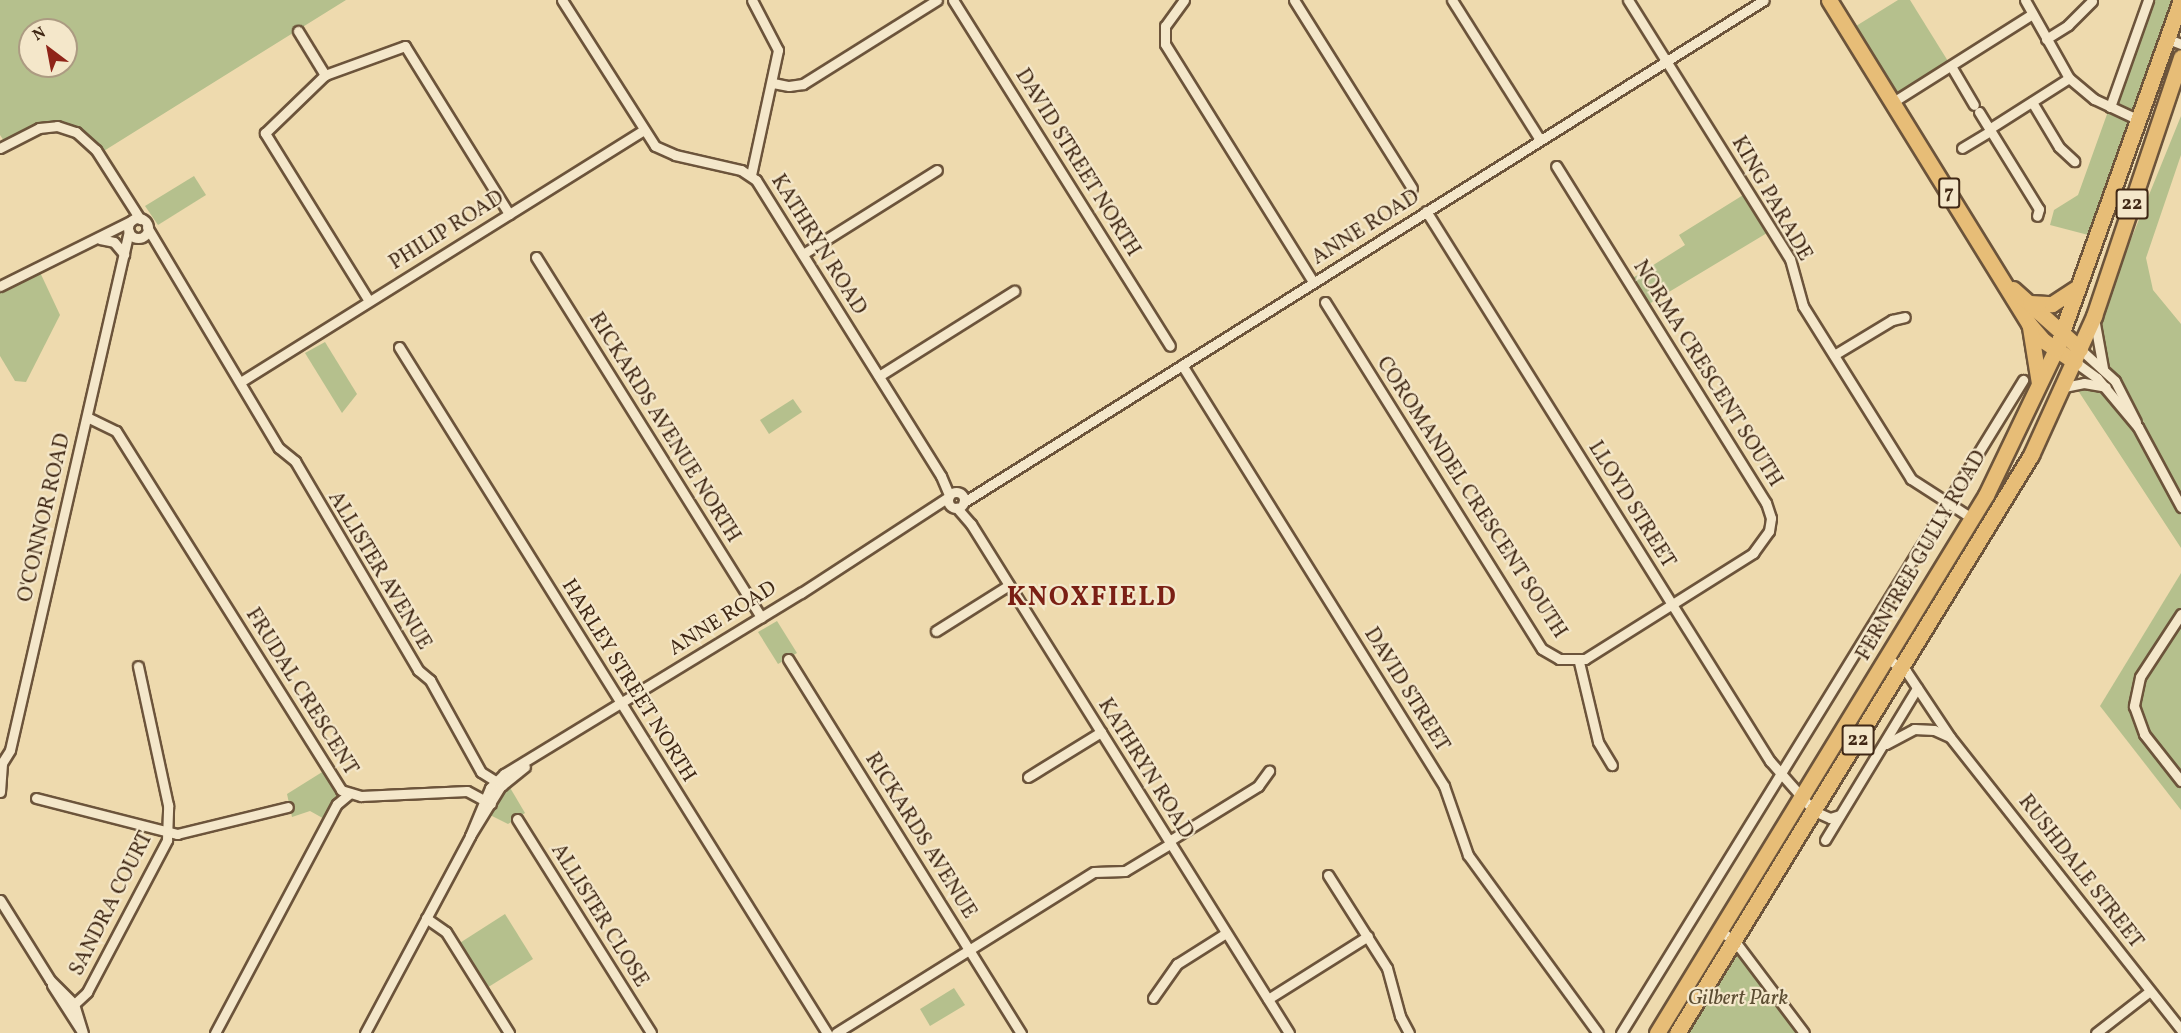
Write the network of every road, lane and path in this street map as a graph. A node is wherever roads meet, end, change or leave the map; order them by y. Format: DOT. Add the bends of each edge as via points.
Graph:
graph roads {
  1 [pos="562,0"];
  2 [pos="752,0"];
  3 [pos="937,0"];
  4 [pos="953,0"];
  5 [pos="1184,0"];
  6 [pos="1294,0"];
  7 [pos="1452,0"];
  8 [pos="1628,0"];
  9 [pos="1764,0"];
  10 [pos="1829,0"];
  11 [pos="2025,0"];
  12 [pos="2148,0"];
  13 [pos="2181,0"];
  14 [pos="2092,1"];
  15 [pos="2032,14"];
  16 [pos="298,31"];
  17 [pos="2046,39"];
  18 [pos="2175,41"];
  19 [pos="2181,57"];
  20 [pos="1666,61"];
  21 [pos="1950,66"];
  22 [pos="325,75"];
  23 [pos="2069,78"];
  24 [pos="773,83"];
  25 [pos="1893,102"];
  26 [pos="2032,102"];
  27 [pos="2110,108"];
  28 [pos="2139,120"];
  29 [pos="643,130"];
  30 [pos="1990,130"];
  31 [pos="1540,140"];
  32 [pos="0,148"];
  33 [pos="1962,148"];
  34 [pos="2073,161"];
  35 [pos="1556,166"];
  36 [pos="937,170"];
  37 [pos="751,175"];
  38 [pos="1412,189"];
  39 [pos="1426,211"];
  40 [pos="509,214"];
  41 [pos="2037,216"];
  42 [pos="147,227"];
  43 [pos="135,228"];
  44 [pos="97,239"];
  45 [pos="124,252"];
  46 [pos="161,253"];
  47 [pos="803,255"];
  48 [pos="536,257"];
  49 [pos="1313,282"];
  50 [pos="2006,283"];
  51 [pos="0,286"];
  52 [pos="2077,288"];
  53 [pos="1014,291"];
  54 [pos="369,301"];
  55 [pos="1325,302"];
  56 [pos="2030,303"];
  57 [pos="2094,316"];
  58 [pos="1905,317"];
  59 [pos="2029,324"];
  60 [pos="2061,334"];
  61 [pos="1170,346"];
  62 [pos="399,347"];
  63 [pos="2056,349"];
  64 [pos="1834,355"];
  65 [pos="2078,355"];
  66 [pos="1182,364"];
  67 [pos="2103,368"];
  68 [pos="879,376"];
  69 [pos="245,379"];
  70 [pos="2023,380"];
  71 [pos="2040,383"];
  72 [pos="2064,387"];
  73 [pos="2106,387"];
  74 [pos="87,417"];
  75 [pos="2138,427"];
  76 [pos="957,500"];
  77 [pos="1947,504"];
  78 [pos="2181,507"];
  79 [pos="1973,519"];
  80 [pos="1009,585"];
  81 [pos="1672,604"];
  82 [pos="2181,614"];
  83 [pos="761,617"];
  84 [pos="936,631"];
  85 [pos="788,659"];
  86 [pos="1888,659"];
  87 [pos="1579,662"];
  88 [pos="138,666"];
  89 [pos="1902,668"];
  90 [pos="1917,688"];
  91 [pos="621,704"];
  92 [pos="1101,732"];
  93 [pos="1950,737"];
  94 [pos="1883,746"];
  95 [pos="474,754"];
  96 [pos="1,763"];
  97 [pos="1612,765"];
  98 [pos="1269,771"];
  99 [pos="1781,775"];
  100 [pos="484,776"];
  101 [pos="1028,777"];
  102 [pos="2181,781"];
  103 [pos="498,782"];
  104 [pos="0,792"];
  105 [pos="456,792"];
  106 [pos="472,793"];
  107 [pos="350,794"];
  108 [pos="36,798"];
  109 [pos="1803,800"];
  110 [pos="486,802"];
  111 [pos="288,807"];
  112 [pos="1814,811"];
  113 [pos="1840,815"];
  114 [pos="517,819"];
  115 [pos="169,830"];
  116 [pos="1825,840"];
  117 [pos="1169,842"];
  118 [pos="1328,875"];
  119 [pos="0,900"];
  120 [pos="426,918"];
  121 [pos="1718,930"];
  122 [pos="1226,933"];
  123 [pos="1368,936"];
  124 [pos="1734,940"];
  125 [pos="969,950"];
  126 [pos="2150,991"];
  127 [pos="1154,998"];
  128 [pos="1268,999"];
  129 [pos="72,1007"];
  130 [pos="2181,1030"];
  131 [pos="83,1033"];
  132 [pos="215,1033"];
  133 [pos="365,1033"];
  134 [pos="509,1033"];
  135 [pos="651,1033"];
  136 [pos="827,1033"];
  137 [pos="836,1033"];
  138 [pos="1021,1033"];
  139 [pos="1289,1033"];
  140 [pos="1409,1033"];
  141 [pos="1598,1033"];
  142 [pos="1621,1033"];
  143 [pos="1657,1033"];
  144 [pos="1677,1033"];
  145 [pos="1804,1033"];
  146 [pos="2096,1033"];
  1 -- 29 [label="street, KATHRYN ROAD"];
  2 -- 24 [label="street" via="778,46"];
  3 -- 24 [label="street" via="803,84"];
  4 -- 61 [label="street, DAVID STREET NORTH"];
  5 -- 49 [label="street" via="1165,26 1165,45"];
  6 -- 38 [label="street"];
  7 -- 31 [label="street"];
  8 -- 20 [label="street, KING PARADE"];
  9 -- 20 [label="street, ANNE ROAD"];
  10 -- 25 [label="main road, 7"];
  11 -- 15 [label="street"];
  12 -- 27 [label="street"];
  13 -- 18 [label="main road, FERNTREE GULLY ROAD / 22"];
  14 -- 17 [label="street" via="2068,25"];
  15 -- 17 [label="street"];
  15 -- 21 [label="street"];
  16 -- 22 [label="street"];
  17 -- 23 [label="street"];
  18 -- 28 [label="main road, FERNTREE GULLY ROAD / 22"];
  19 -- 57 [label="main road, FERNTREE GULLY ROAD / 22"];
  20 -- 31 [label="street, ANNE ROAD"];
  20 -- 64 [label="street, KING PARADE" via="1790,259 1800,300"];
  21 -- 25 [label="street"];
  21 -- 30 [label="street"];
  22 -- 40 [label="street" via="405,46"];
  22 -- 54 [label="street" via="265,133"];
  23 -- 26 [label="street"];
  23 -- 27 [label="street"];
  24 -- 37 [label="street"];
  25 -- 50 [label="main road, 7"];
  26 -- 30 [label="street"];
  26 -- 34 [label="street" via="2062,151"];
  27 -- 28 [label="street"];
  28 -- 52 [label="main road, FERNTREE GULLY ROAD / 22"];
  29 -- 37 [label="street, KATHRYN ROAD" via="664,152"];
  29 -- 40 [label="street, PHILIP ROAD"];
  30 -- 33 [label="street"];
  30 -- 41 [label="street" via="2039,209"];
  31 -- 39 [label="street, ANNE ROAD"];
  32 -- 43 [label="street" via="39,128 70,130 96,150 121,188"];
  35 -- 81 [label="street, NORMA CRESCENT SOUTH" via="1770,512 1768,531 1753,553"];
  36 -- 47 [label="street"];
  37 -- 47 [label="street, KATHRYN ROAD"];
  39 -- 49 [label="street, ANNE ROAD"];
  39 -- 81 [label="street, LLOYD STREET"];
  40 -- 54 [label="street, PHILIP ROAD"];
  42 -- 43 [label="street, O'CONNOR ROAD"];
  42 -- 46 [label="street, ALLISTER AVENUE"];
  43 -- 44 [label="street"];
  43 -- 45 [label="street, O'CONNOR ROAD"];
  43 -- 46 [label="street, ALLISTER AVENUE"];
  44 -- 45 [label="street" via="114,242"];
  44 -- 51 [label="street"];
  45 -- 74 [label="street, O'CONNOR ROAD"];
  46 -- 69 [label="street, ALLISTER AVENUE" via="233,373"];
  47 -- 68 [label="street, KATHRYN ROAD"];
  48 -- 83 [label="street, RICKARDS AVENUE NORTH"];
  49 -- 66 [label="street, ANNE ROAD"];
  50 -- 56 [label="main road, 7"];
  50 -- 59 [label="main road, 7"];
  52 -- 56 [label="main road" via="2052,304"];
  52 -- 60 [label="main road, FERNTREE GULLY ROAD / 22"];
  53 -- 68 [label="street"];
  54 -- 69 [label="street, PHILIP ROAD"];
  55 -- 87 [label="street, COROMANDEL CRESCENT SOUTH" via="1542,649 1559,659"];
  56 -- 60 [label="main road, 7"];
  57 -- 65 [label="main road, FERNTREE GULLY ROAD / 22"];
  57 -- 67 [label="street"];
  58 -- 64 [label="street" via="1892,320"];
  59 -- 63 [label="main road, 7"];
  59 -- 71 [label="main road"];
  60 -- 63 [label="main road, FERNTREE GULLY ROAD / 22"];
  60 -- 65 [label="main road, 7"];
  62 -- 91 [label="street, HARLEY STREET NORTH"];
  63 -- 65 [label="main road, 7"];
  63 -- 71 [label="main road, FERNTREE GULLY ROAD / 22"];
  64 -- 77 [label="street, KING PARADE" via="1911,479"];
  65 -- 67 [label="street"];
  65 -- 72 [label="main road, FERNTREE GULLY ROAD / 22"];
  65 -- 73 [label="street"];
  66 -- 76 [label="street, ANNE ROAD" via="987,486"];
  66 -- 141 [label="street, DAVID STREET" via="1447,791 1468,855"];
  67 -- 75 [label="street" via="2126,398"];
  68 -- 76 [label="street, KATHRYN ROAD"];
  69 -- 95 [label="street, ALLISTER AVENUE" via="279,448 295,461 418,670 430,680"];
  70 -- 77 [label="street, FERNTREE GULLY ROAD"];
  71 -- 79 [label="main road, FERNTREE GULLY ROAD / 22"];
  72 -- 73 [label="street" via="2084,383"];
  72 -- 89 [label="main road, FERNTREE GULLY ROAD / 22" via="2003,504"];
  73 -- 75 [label="street"];
  74 -- 96 [label="street, O'CONNOR ROAD" via="10,750"];
  74 -- 107 [label="street, FRUDAL CRESCENT" via="116,431 337,785"];
  75 -- 78 [label="street"];
  76 -- 80 [label="street, KATHRYN ROAD"];
  76 -- 83 [label="street, ANNE ROAD" via="927,513"];
  77 -- 79 [label="street, KING PARADE"];
  77 -- 99 [label="street, FERNTREE GULLY ROAD"];
  79 -- 86 [label="main road, FERNTREE GULLY ROAD / 22"];
  80 -- 84 [label="street"];
  80 -- 92 [label="street, KATHRYN ROAD"];
  81 -- 87 [label="street, COROMANDEL CRESCENT SOUTH"];
  81 -- 99 [label="street, LLOYD STREET"];
  82 -- 102 [label="street" via="2140,677 2134,705 2144,734"];
  83 -- 91 [label="street, ANNE ROAD"];
  85 -- 125 [label="street, RICKARDS AVENUE"];
  86 -- 89 [label="street, RUSHDALE STREET"];
  86 -- 109 [label="main road, FERNTREE GULLY ROAD / 22"];
  87 -- 97 [label="street" via="1598,742"];
  88 -- 115 [label="street, SANDRA COURT" via="168,805"];
  89 -- 90 [label="street, RUSHDALE STREET"];
  89 -- 112 [label="main road, FERNTREE GULLY ROAD / 22"];
  90 -- 93 [label="street, RUSHDALE STREET"];
  90 -- 94 [label="street"];
  91 -- 103 [label="street, ANNE ROAD"];
  91 -- 136 [label="street, HARLEY STREET NORTH"];
  92 -- 101 [label="street"];
  92 -- 117 [label="street, KATHRYN ROAD"];
  93 -- 94 [label="street" via="1934,730 1914,729"];
  93 -- 126 [label="street, RUSHDALE STREET"];
  94 -- 113 [label="street"];
  95 -- 100 [label="street, ALLISTER AVENUE"];
  95 -- 103 [label="street, ALLISTER AVENUE"];
  96 -- 104 [label="street, O'CONNOR ROAD"];
  98 -- 117 [label="street" via="1258,786"];
  99 -- 109 [label="street, LLOYD STREET"];
  99 -- 142 [label="street, FERNTREE GULLY ROAD"];
  100 -- 103 [label="street"];
  100 -- 106 [label="street" via="482,787"];
  103 -- 110 [label="street, ANNE ROAD"];
  105 -- 106 [label="street"];
  105 -- 107 [label="street"];
  105 -- 110 [label="street"];
  106 -- 110 [label="street"];
  107 -- 132 [label="street, FRUDAL CRESCENT" via="337,804"];
  108 -- 115 [label="street"];
  109 -- 112 [label="street, LLOYD STREET"];
  109 -- 121 [label="main road, FERNTREE GULLY ROAD / 22"];
  110 -- 120 [label="street, ANNE ROAD"];
  111 -- 115 [label="street" via="185,833"];
  112 -- 113 [label="street" via="1830,818"];
  112 -- 124 [label="main road, FERNTREE GULLY ROAD / 22"];
  113 -- 116 [label="street"];
  114 -- 135 [label="street, ALLISTER CLOSE"];
  115 -- 129 [label="street, SANDRA COURT" via="165,846 87,992"];
  117 -- 122 [label="street, KATHRYN ROAD"];
  117 -- 125 [label="street" via="1125,871 1094,872"];
  118 -- 123 [label="street"];
  119 -- 129 [label="street" via="56,996"];
  120 -- 133 [label="street, ANNE ROAD"];
  120 -- 134 [label="street" via="446,932"];
  121 -- 124 [label="street"];
  121 -- 143 [label="main road, FERNTREE GULLY ROAD / 22"];
  122 -- 127 [label="street" via="1177,964"];
  122 -- 128 [label="street, KATHRYN ROAD"];
  123 -- 128 [label="street"];
  123 -- 140 [label="street" via="1387,969"];
  124 -- 144 [label="main road, FERNTREE GULLY ROAD / 22"];
  124 -- 145 [label="street"];
  125 -- 137 [label="street"];
  125 -- 138 [label="street, RICKARDS AVENUE"];
  126 -- 130 [label="street, RUSHDALE STREET"];
  126 -- 146 [label="street"];
  128 -- 139 [label="street, KATHRYN ROAD"];
  129 -- 131 [label="street" via="73,1023"];
}
